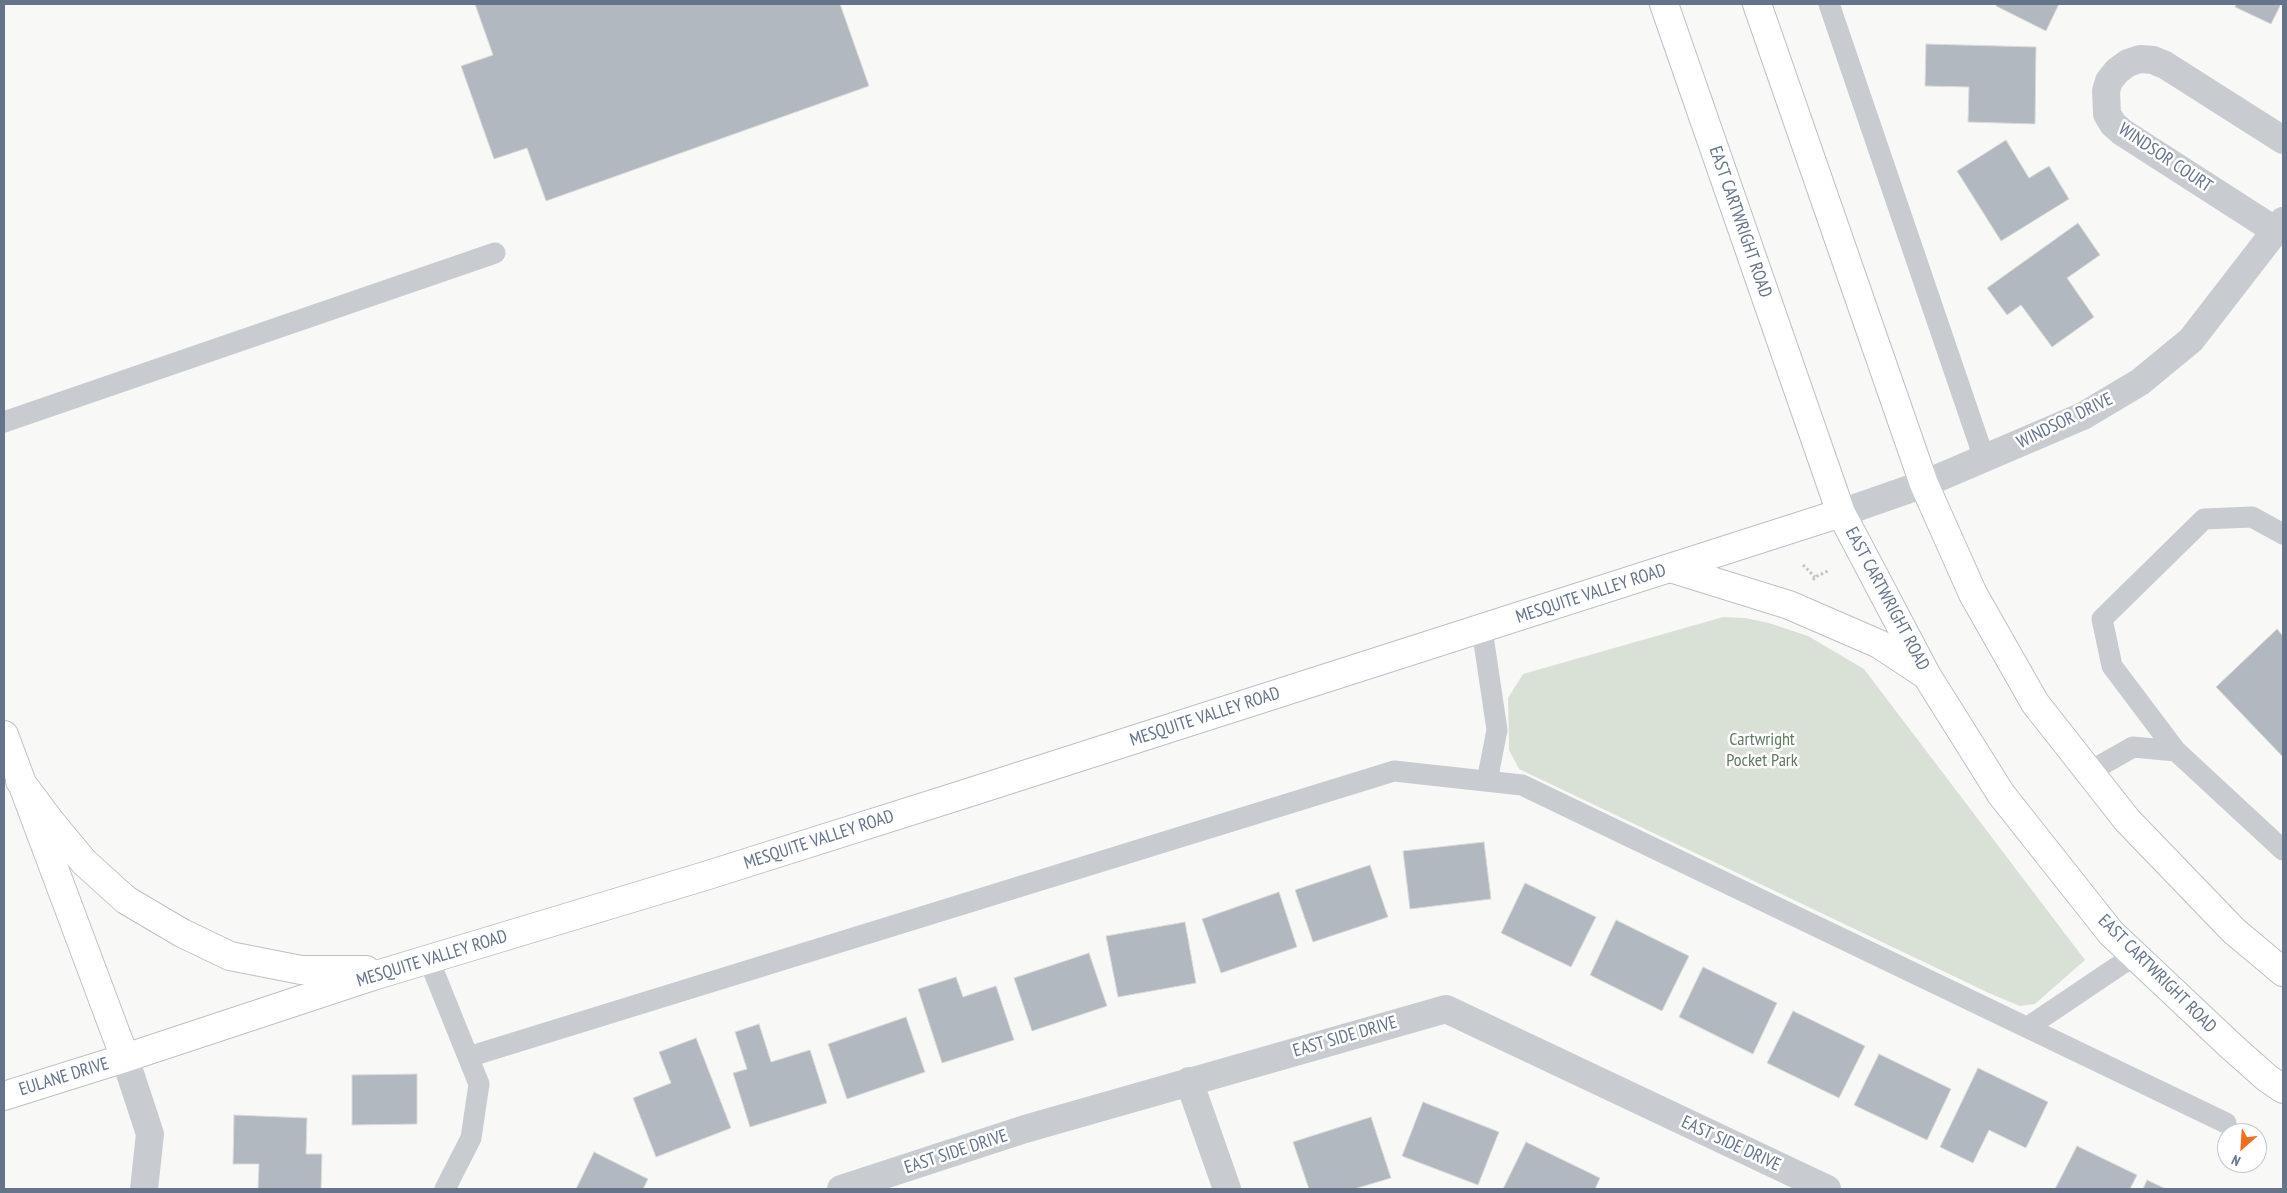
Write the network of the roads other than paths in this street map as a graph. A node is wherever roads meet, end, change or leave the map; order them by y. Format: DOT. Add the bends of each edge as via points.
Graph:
graph roads {
  1 [pos="1664,4"];
  2 [pos="1757,4"];
  3 [pos="1829,4"];
  4 [pos="2283,140"];
  5 [pos="2279,226"];
  6 [pos="495,254"];
  7 [pos="4,422"];
  8 [pos="1984,458"];
  9 [pos="1924,484"];
  10 [pos="1842,513"];
  11 [pos="2283,534"];
  12 [pos="1670,568"];
  13 [pos="1482,629"];
  14 [pos="1928,676"];
  15 [pos="4,735"];
  16 [pos="2176,752"];
  17 [pos="2089,772"];
  18 [pos="20,781"];
  19 [pos="1487,781"];
  20 [pos="2283,850"];
  21 [pos="2135,955"];
  22 [pos="429,960"];
  23 [pos="395,970"];
  24 [pos="2283,972"];
  25 [pos="2028,1028"];
  26 [pos="468,1057"];
  27 [pos="125,1058"];
  28 [pos="1189,1081"];
  29 [pos="2283,1089"];
  30 [pos="4,1096"];
  31 [pos="2226,1123"];
  32 [pos="144,1189"];
  33 [pos="445,1189"];
  34 [pos="841,1189"];
  35 [pos="1227,1189"];
  36 [pos="1827,1189"];
  1 -- 10 [label="street, EAST CARTWRIGHT ROAD"];
  2 -- 9 [label="street"];
  3 -- 8 [label="lane"];
  4 -- 5 [label="street, WINDSOR COURT" via="2153,60 2140,59 2128,63 2109,81 2106,92 2108,114 2122,132"];
  5 -- 8 [label="street, WINDSOR DRIVE" via="2191,340 2140,382 2083,416"];
  6 -- 7 [label="lane"];
  8 -- 9 [label="street, WINDSOR DRIVE"];
  9 -- 10 [label="street, WINDSOR DRIVE"];
  9 -- 17 [label="street" via="1972,594 2036,703"];
  10 -- 12 [label="street, MESQUITE VALLEY ROAD"];
  10 -- 14 [label="street, EAST CARTWRIGHT ROAD"];
  11 -- 16 [label="lane" via="2252,517 2204,520 2102,619 2112,666"];
  12 -- 13 [label="street, MESQUITE VALLEY ROAD"];
  12 -- 14 [label="street" via="1789,605 1879,644"];
  13 -- 19 [label="lane" via="1497,730"];
  13 -- 22 [label="street, MESQUITE VALLEY ROAD" via="705,876"];
  14 -- 21 [label="street, EAST CARTWRIGHT ROAD" via="2001,794 2112,933"];
  15 -- 18 [label="street"];
  16 -- 17 [label="lane" via="2133,747"];
  16 -- 20 [label="lane"];
  17 -- 24 [label="street" via="2127,820 2234,931"];
  18 -- 23 [label="street" via="84,862 126,900 182,933 230,956 301,970"];
  18 -- 27 [label="street"];
  19 -- 25 [label="lane" via="1522,785"];
  19 -- 26 [label="lane" via="1394,771"];
  21 -- 25 [label="lane"];
  21 -- 29 [label="street, EAST CARTWRIGHT ROAD" via="2267,1078"];
  22 -- 23 [label="street, MESQUITE VALLEY ROAD"];
  22 -- 26 [label="lane"];
  23 -- 27 [label="street, MESQUITE VALLEY ROAD"];
  25 -- 31 [label="lane"];
  26 -- 33 [label="lane" via="479,1084 471,1138"];
  27 -- 30 [label="street, EULANE DRIVE"];
  27 -- 32 [label="street" via="150,1134"];
  28 -- 34 [label="street, EAST SIDE DRIVE"];
  28 -- 35 [label="street"];
  28 -- 36 [label="street, EAST SIDE DRIVE" via="1446,1009"];
}
